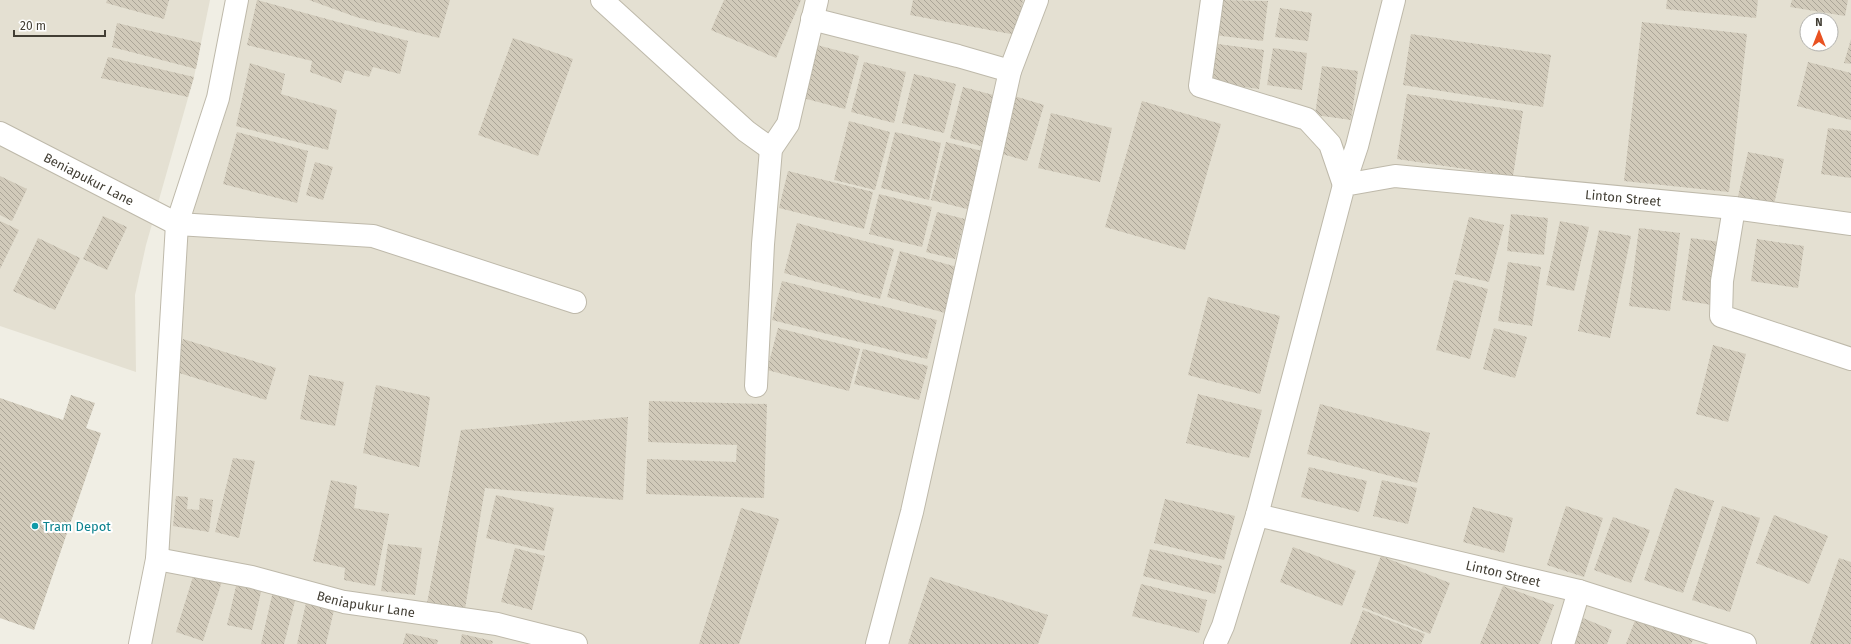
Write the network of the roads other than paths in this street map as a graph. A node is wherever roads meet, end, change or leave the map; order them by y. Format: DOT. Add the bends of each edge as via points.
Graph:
graph roads {
  1 [pos="238,0"];
  2 [pos="602,0"];
  3 [pos="1037,0"];
  4 [pos="1212,0"];
  5 [pos="1394,0"];
  6 [pos="815,10"];
  7 [pos="1010,71"];
  8 [pos="0,133"];
  9 [pos="770,149"];
  10 [pos="1344,185"];
  11 [pos="1734,208"];
  12 [pos="178,224"];
  13 [pos="1851,224"];
  14 [pos="575,302"];
  15 [pos="1851,359"];
  16 [pos="756,386"];
  17 [pos="1257,515"];
  18 [pos="157,559"];
  19 [pos="1579,591"];
  20 [pos="140,644"];
  21 [pos="576,644"];
  22 [pos="877,644"];
  23 [pos="1215,644"];
  24 [pos="1563,644"];
  25 [pos="1745,644"];
  1 -- 12 [label="street" via="218,98"];
  2 -- 9 [label="street" via="746,131"];
  3 -- 7 [label="street"];
  4 -- 10 [label="street" via="1200,86 1307,119 1330,144"];
  5 -- 10 [label="street" via="1357,146"];
  6 -- 7 [label="street"];
  6 -- 9 [label="street" via="788,124"];
  7 -- 22 [label="street" via="912,512"];
  8 -- 12 [label="street, Beniapukur Lane"];
  9 -- 16 [label="street" via="762,244"];
  10 -- 11 [label="street, Linton Street" via="1395,176"];
  10 -- 17 [label="street"];
  11 -- 13 [label="street, Linton Street"];
  11 -- 15 [label="street" via="1722,281 1721,316"];
  12 -- 14 [label="street" via="373,236"];
  12 -- 18 [label="street"];
  17 -- 19 [label="street, Linton Street"];
  17 -- 23 [label="street" via="1223,626"];
  18 -- 20 [label="street"];
  18 -- 21 [label="street, Beniapukur Lane" via="252,577 344,602 497,624"];
  19 -- 24 [label="street"];
  19 -- 25 [label="street, Linton Street"];
}
